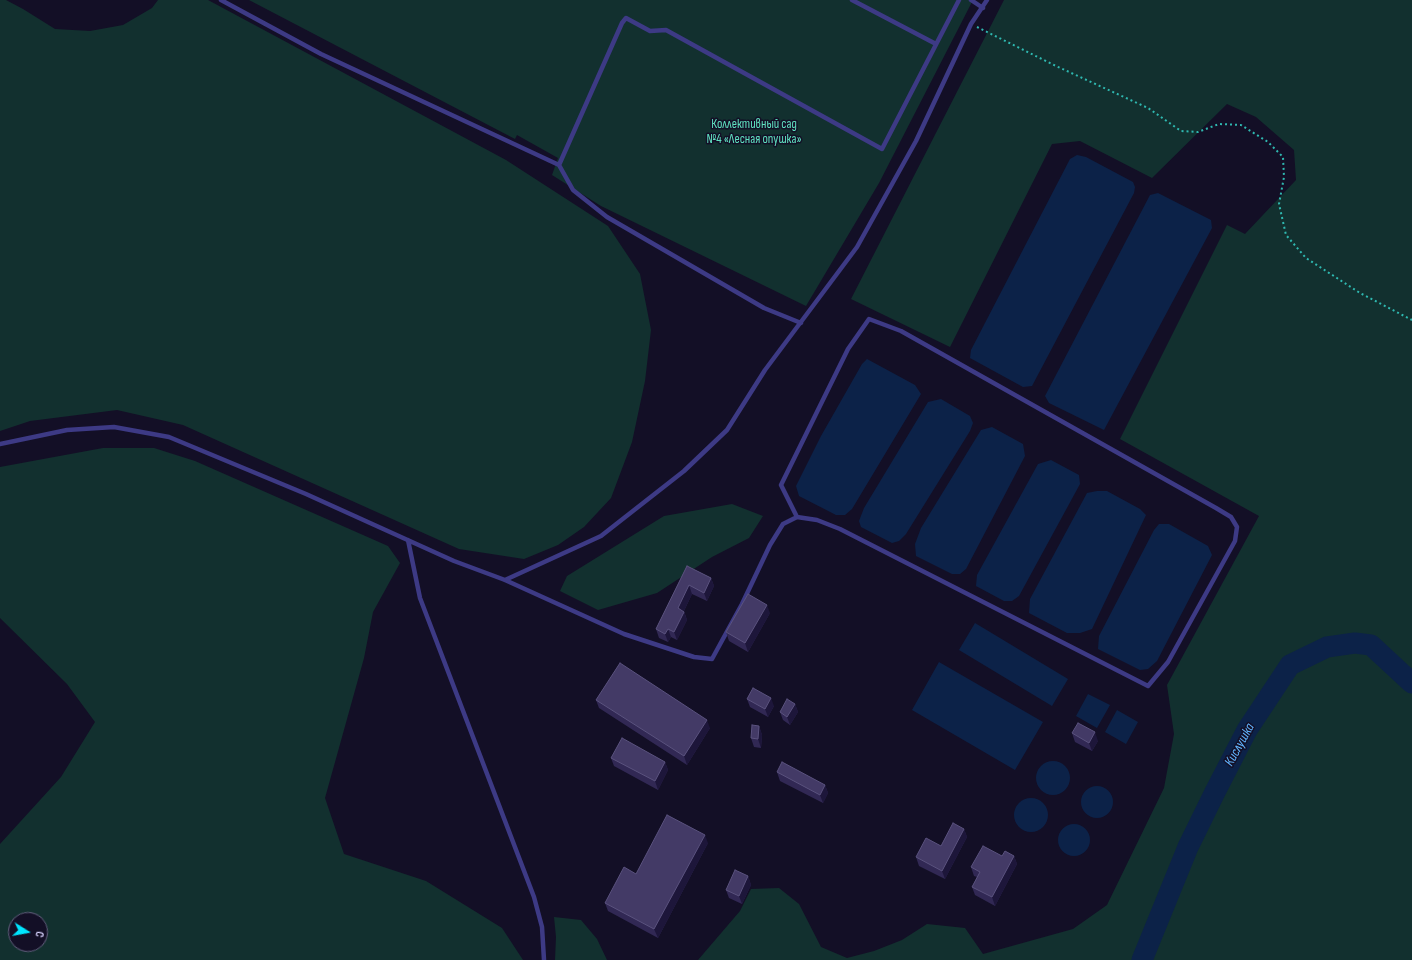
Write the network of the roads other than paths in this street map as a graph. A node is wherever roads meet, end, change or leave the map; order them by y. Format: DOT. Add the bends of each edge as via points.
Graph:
graph roads {
  1 [pos="221,0"];
  2 [pos="852,0"];
  3 [pos="959,0"];
  4 [pos="971,0"];
  5 [pos="987,0"];
  6 [pos="983,8"];
  7 [pos="936,44"];
  8 [pos="559,165"];
  9 [pos="800,323"];
  10 [pos="0,444"];
  11 [pos="797,517"];
  12 [pos="408,540"];
  13 [pos="506,580"];
  14 [pos="544,960"];
  1 -- 8 [label="lane" via="321,54"];
  2 -- 7 [label="lane"];
  3 -- 7 [label="lane"];
  4 -- 6 [label="lane"];
  5 -- 6 [label="lane"];
  6 -- 9 [label="lane" via="971,24 916,141 858,246"];
  7 -- 8 [label="lane" via="882,149 666,30 650,31 626,18"];
  8 -- 9 [label="lane" via="573,190 607,217 764,308"];
  9 -- 13 [label="lane" via="765,370 727,430 684,471 601,536"];
  10 -- 12 [label="lane" via="66,430 114,426 169,437"];
  11 -- 11 [label="lane" via="817,520 840,529 1148,686 1168,662 1235,541 1237,527 1231,517 1209,504 901,332 868,319 848,349 780,485"];
  11 -- 13 [label="lane" via="783,524 770,545 712,659 694,657 624,634"];
  12 -- 13 [label="lane" via="454,561"];
  12 -- 14 [label="lane" via="420,598 534,897 542,927"];
}
